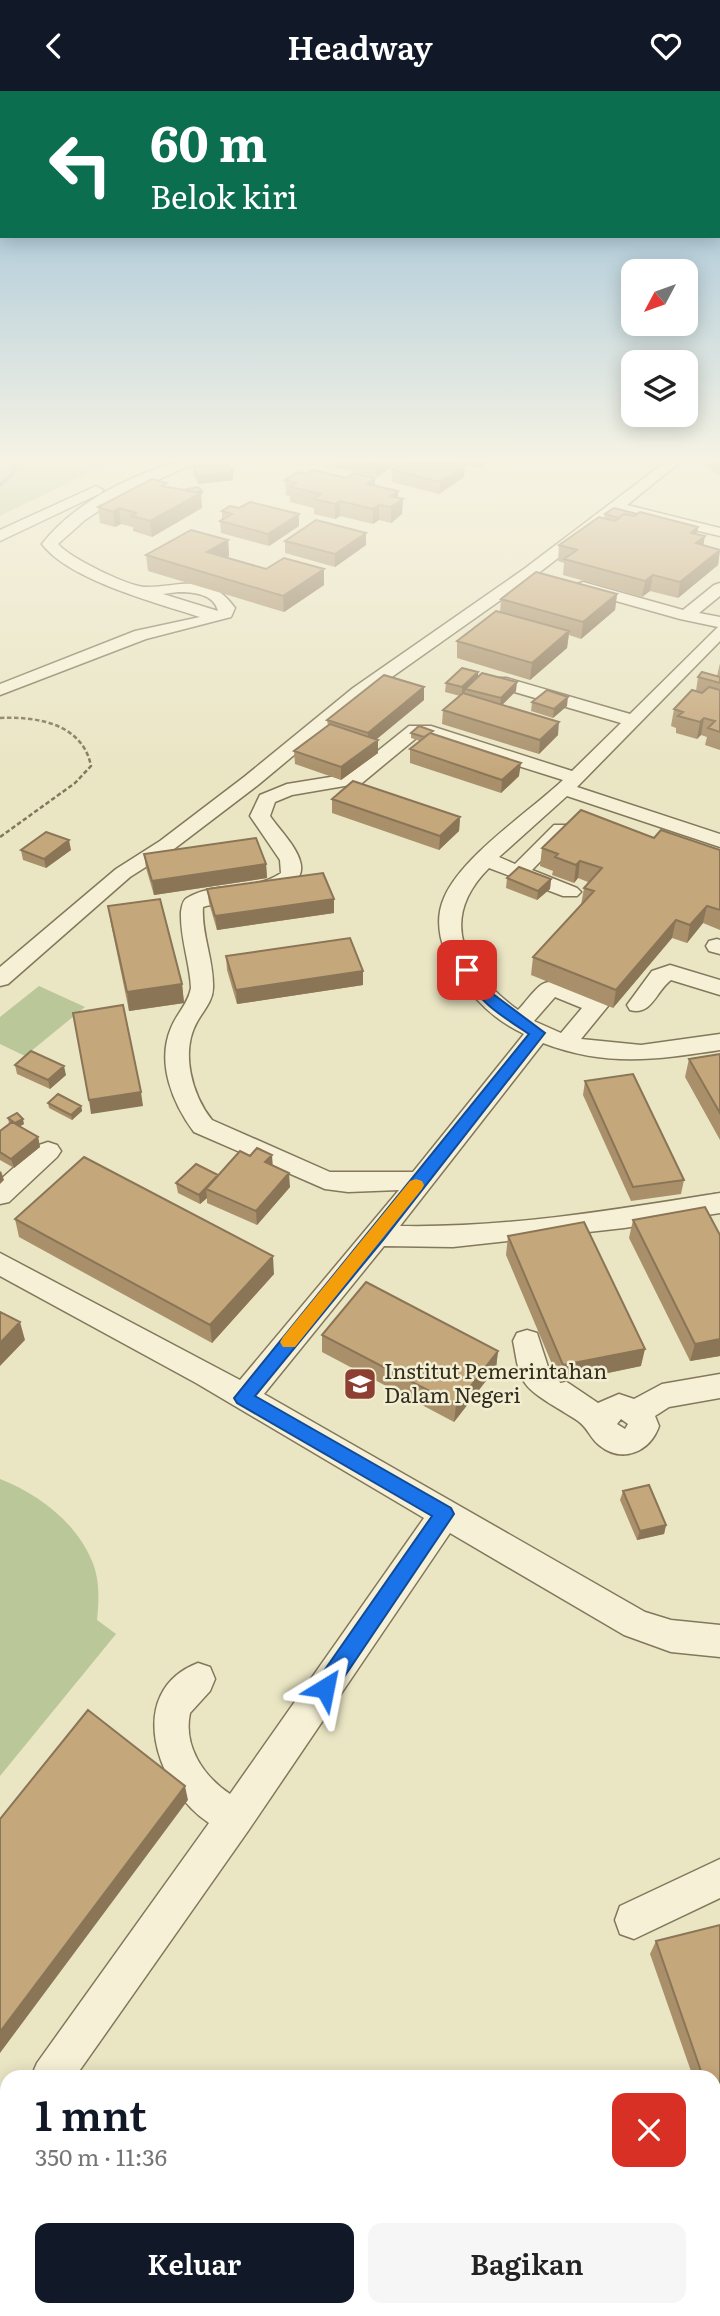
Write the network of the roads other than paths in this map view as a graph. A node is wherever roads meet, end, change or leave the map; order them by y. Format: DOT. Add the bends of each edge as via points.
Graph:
graph roads {
  1 [pos="81,567"];
  2 [pos="537,567"];
  3 [pos="530,572"];
  4 [pos="720,588"];
  5 [pos="139,590"];
  6 [pos="686,616"];
  7 [pos="720,622"];
  8 [pos="139,623"];
  9 [pos="720,631"];
  10 [pos="500,682"];
  11 [pos="0,689"];
  12 [pos="633,721"];
  13 [pos="570,783"];
  14 [pos="680,828"];
  15 [pos="561,829"];
  16 [pos="718,837"];
  17 [pos="669,846"];
  18 [pos="487,860"];
  19 [pos="518,872"];
  20 [pos="570,892"];
  21 [pos="0,979"];
  22 [pos="720,988"];
  23 [pos="638,1005"];
  24 [pos="528,1028"];
  25 [pos="566,1042"];
  26 [pos="720,1042"];
  27 [pos="48,1151"];
  28 [pos="418,1182"];
  29 [pos="0,1195"];
  30 [pos="720,1203"];
  31 [pos="377,1235"];
  32 [pos="0,1263"];
  33 [pos="36,1264"];
  34 [pos="527,1341"];
  35 [pos="206,1375"];
  36 [pos="720,1386"];
  37 [pos="243,1398"];
  38 [pos="445,1514"];
  39 [pos="720,1641"];
  40 [pos="198,1679"];
  41 [pos="235,1818"];
  42 [pos="720,1878"];
  43 [pos="634,1920"];
  44 [pos="56,2070"];
  1 -- 5 [label="street"];
  2 -- 3 [label="street"];
  3 -- 6 [label="street"];
  3 -- 21 [label="street" via="349,699 251,781 123,873"];
  4 -- 6 [label="street"];
  5 -- 8 [label="street"];
  5 -- 8 [label="street" via="189,586 212,592 226,608 218,617"];
  6 -- 7 [label="street"];
  8 -- 11 [label="street"];
  9 -- 12 [label="street"];
  10 -- 12 [label="street" via="572,710"];
  12 -- 13 [label="street"];
  13 -- 14 [label="street"];
  13 -- 18 [label="street"];
  13 -- 28 [label="street" via="415,730 355,779 287,790 267,799 260,816 290,860 292,875 282,883 193,903 193,934 203,989 179,1034 178,1064 194,1116 204,1126 335,1183"];
  14 -- 16 [label="street"];
  14 -- 17 [label="street" via="667,841"];
  15 -- 19 [label="street"];
  18 -- 19 [label="street"];
  18 -- 24 [label="street" via="455,897 449,921 454,948 479,991"];
  19 -- 20 [label="street"];
  22 -- 23 [label="street" via="670,972 660,976"];
  24 -- 25 [label="street"];
  24 -- 25 [label="street" via="550,989 559,989 597,1009"];
  24 -- 28 [label="street"];
  25 -- 26 [label="street" via="612,1053 644,1053"];
  27 -- 29 [label="street"];
  28 -- 31 [label="street"];
  30 -- 31 [label="street" via="453,1237"];
  31 -- 37 [label="street"];
  32 -- 35 [label="street"];
  33 -- 35 [label="street" via="188,1346 202,1358"];
  34 -- 36 [label="street" via="536,1377 601,1421 611,1408 638,1412 662,1396"];
  35 -- 37 [label="street"];
  37 -- 38 [label="street"];
  38 -- 39 [label="street" via="636,1624 671,1636"];
  38 -- 41 [label="street"];
  40 -- 41 [label="street" via="176,1704 173,1747 201,1795"];
  41 -- 44 [label="street"];
  42 -- 43 [label="street"];
}
